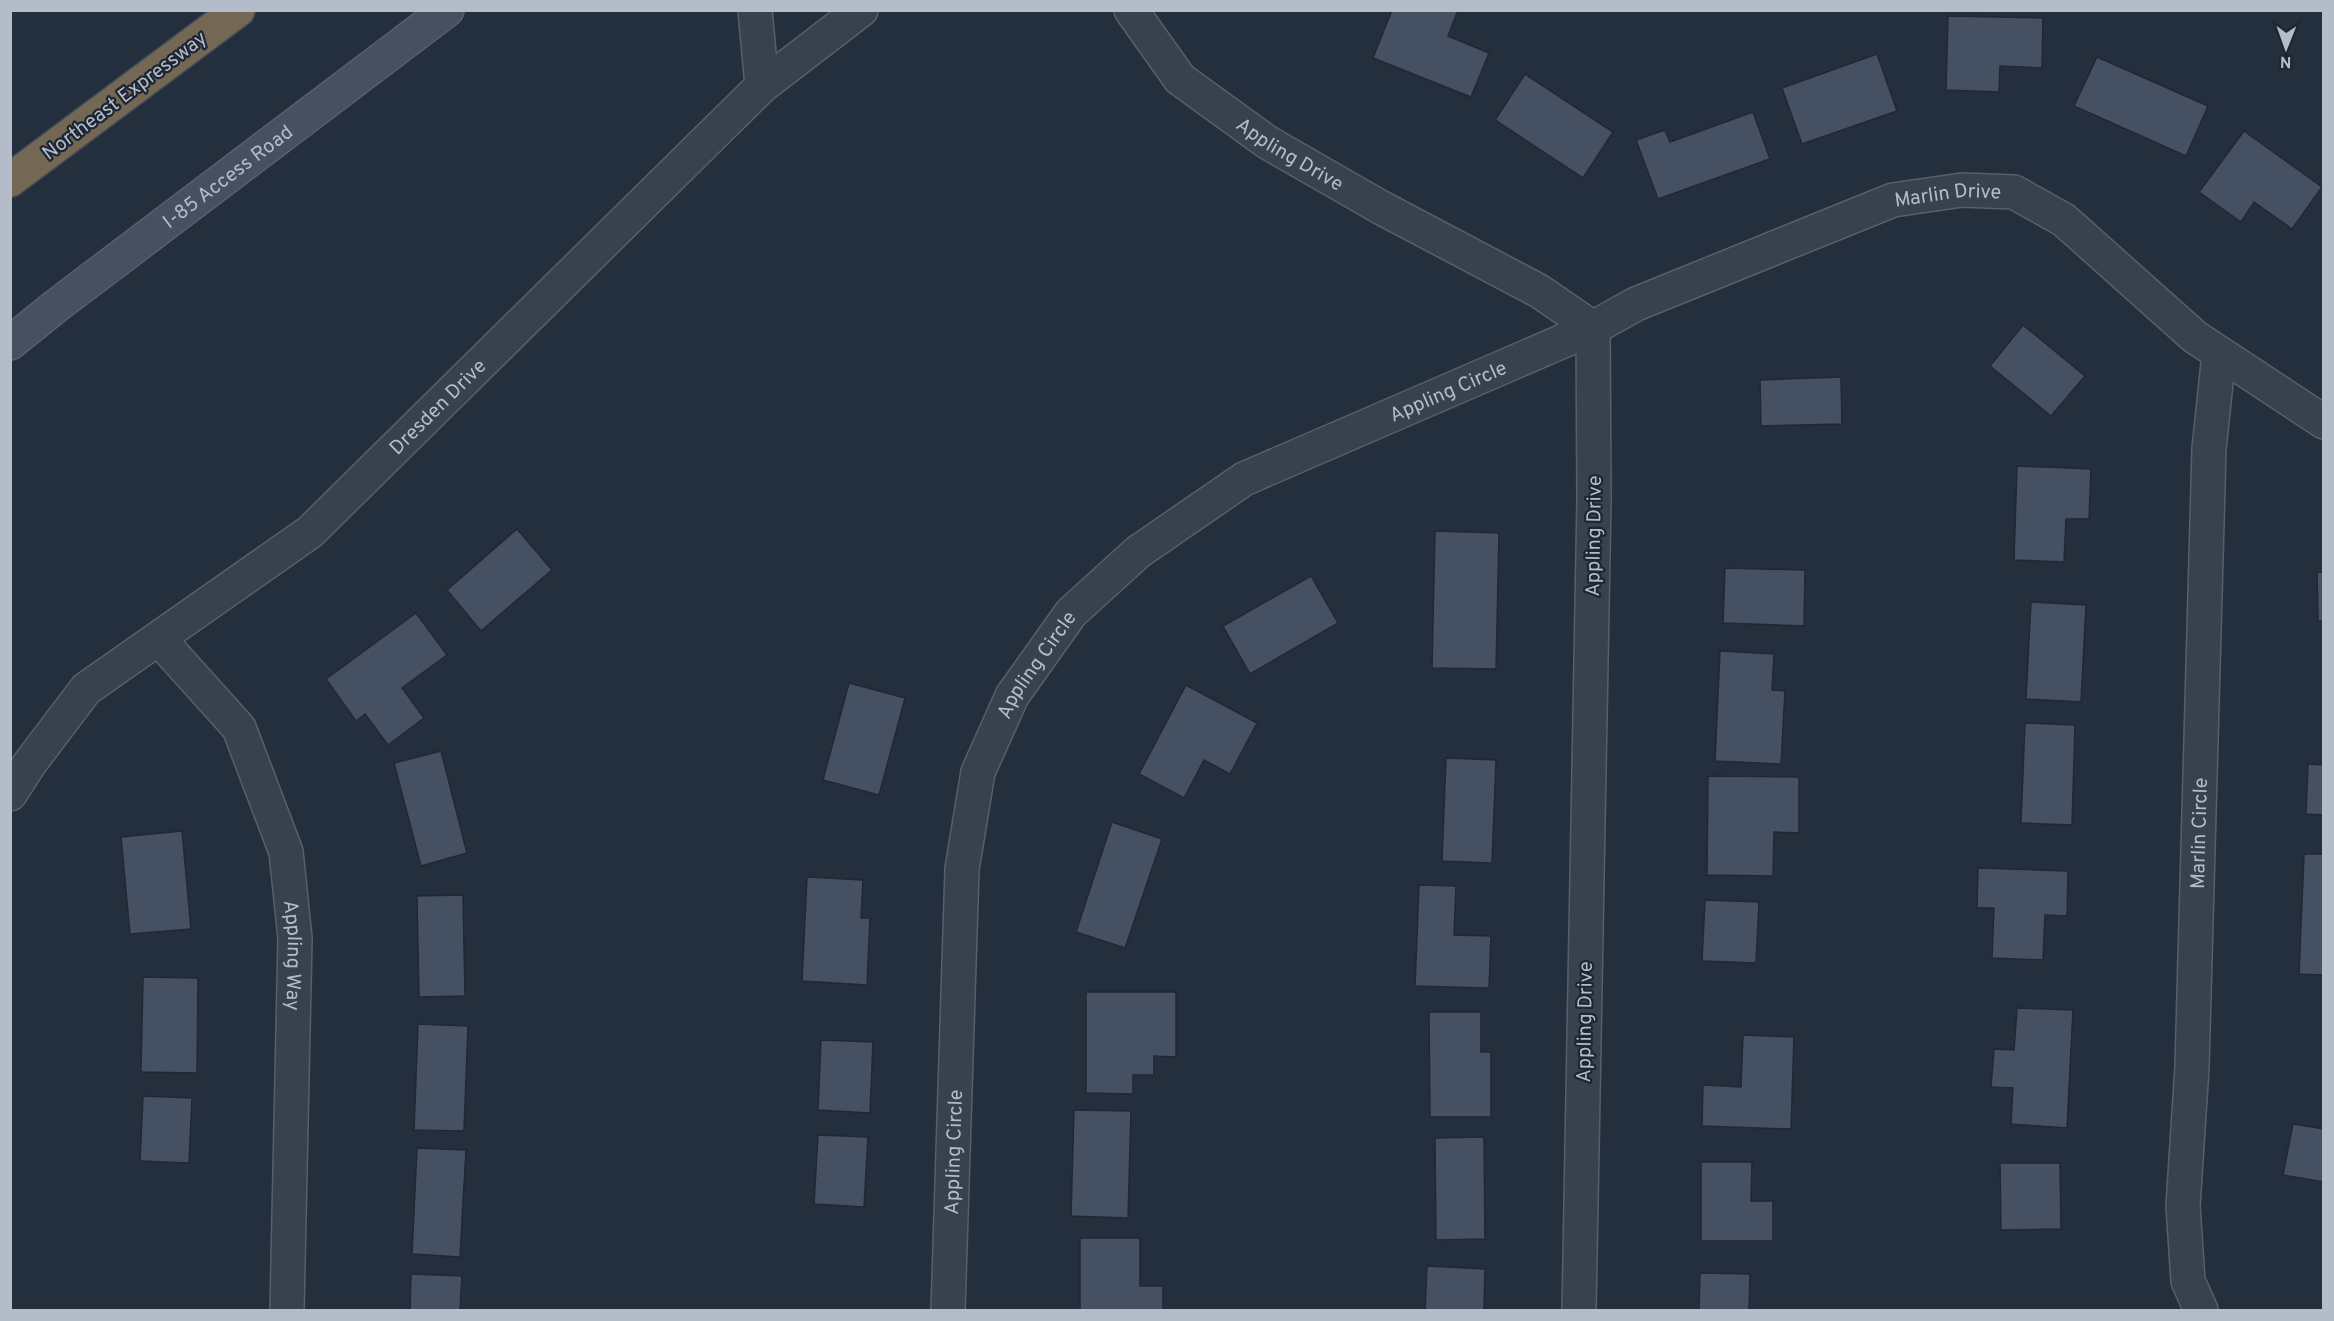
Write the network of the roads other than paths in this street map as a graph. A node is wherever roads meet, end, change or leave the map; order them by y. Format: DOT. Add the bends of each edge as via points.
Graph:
graph roads {
  1 [pos="238,10"];
  2 [pos="447,10"];
  3 [pos="755,10"];
  4 [pos="861,10"];
  5 [pos="1131,10"];
  6 [pos="762,86"];
  7 [pos="10,180"];
  8 [pos="1593,328"];
  9 [pos="10,343"];
  10 [pos="2219,354"];
  11 [pos="2324,422"];
  12 [pos="159,639"];
  13 [pos="10,794"];
  14 [pos="287,1311"];
  15 [pos="948,1311"];
  16 [pos="1579,1311"];
  17 [pos="2201,1311"];
  1 -- 7 [label="highway, Northeast Expressway"];
  2 -- 9 [label="main road, I-85 Access Road"];
  3 -- 6 [label="street"];
  4 -- 6 [label="street, Dresden Drive"];
  5 -- 8 [label="street, Appling Drive" via="1180,79 1268,142 1539,291"];
  6 -- 12 [label="street, Dresden Drive" via="310,532"];
  8 -- 10 [label="street, Marlin Drive" via="1636,304 1893,200 1962,190 2014,192 2064,220 2195,338"];
  8 -- 15 [label="street, Appling Circle" via="1244,479 1138,552 1071,613 1012,696 978,772 962,869"];
  8 -- 16 [label="street, Appling Drive" via="1594,511"];
  10 -- 11 [label="street, Marlin Drive"];
  10 -- 17 [label="street, Marlin Circle" via="2209,449 2193,1056 2183,1206 2188,1281"];
  12 -- 13 [label="street, Dresden Drive" via="86,689"];
  12 -- 14 [label="street, Appling Way" via="239,728 286,852 295,938"];
}
